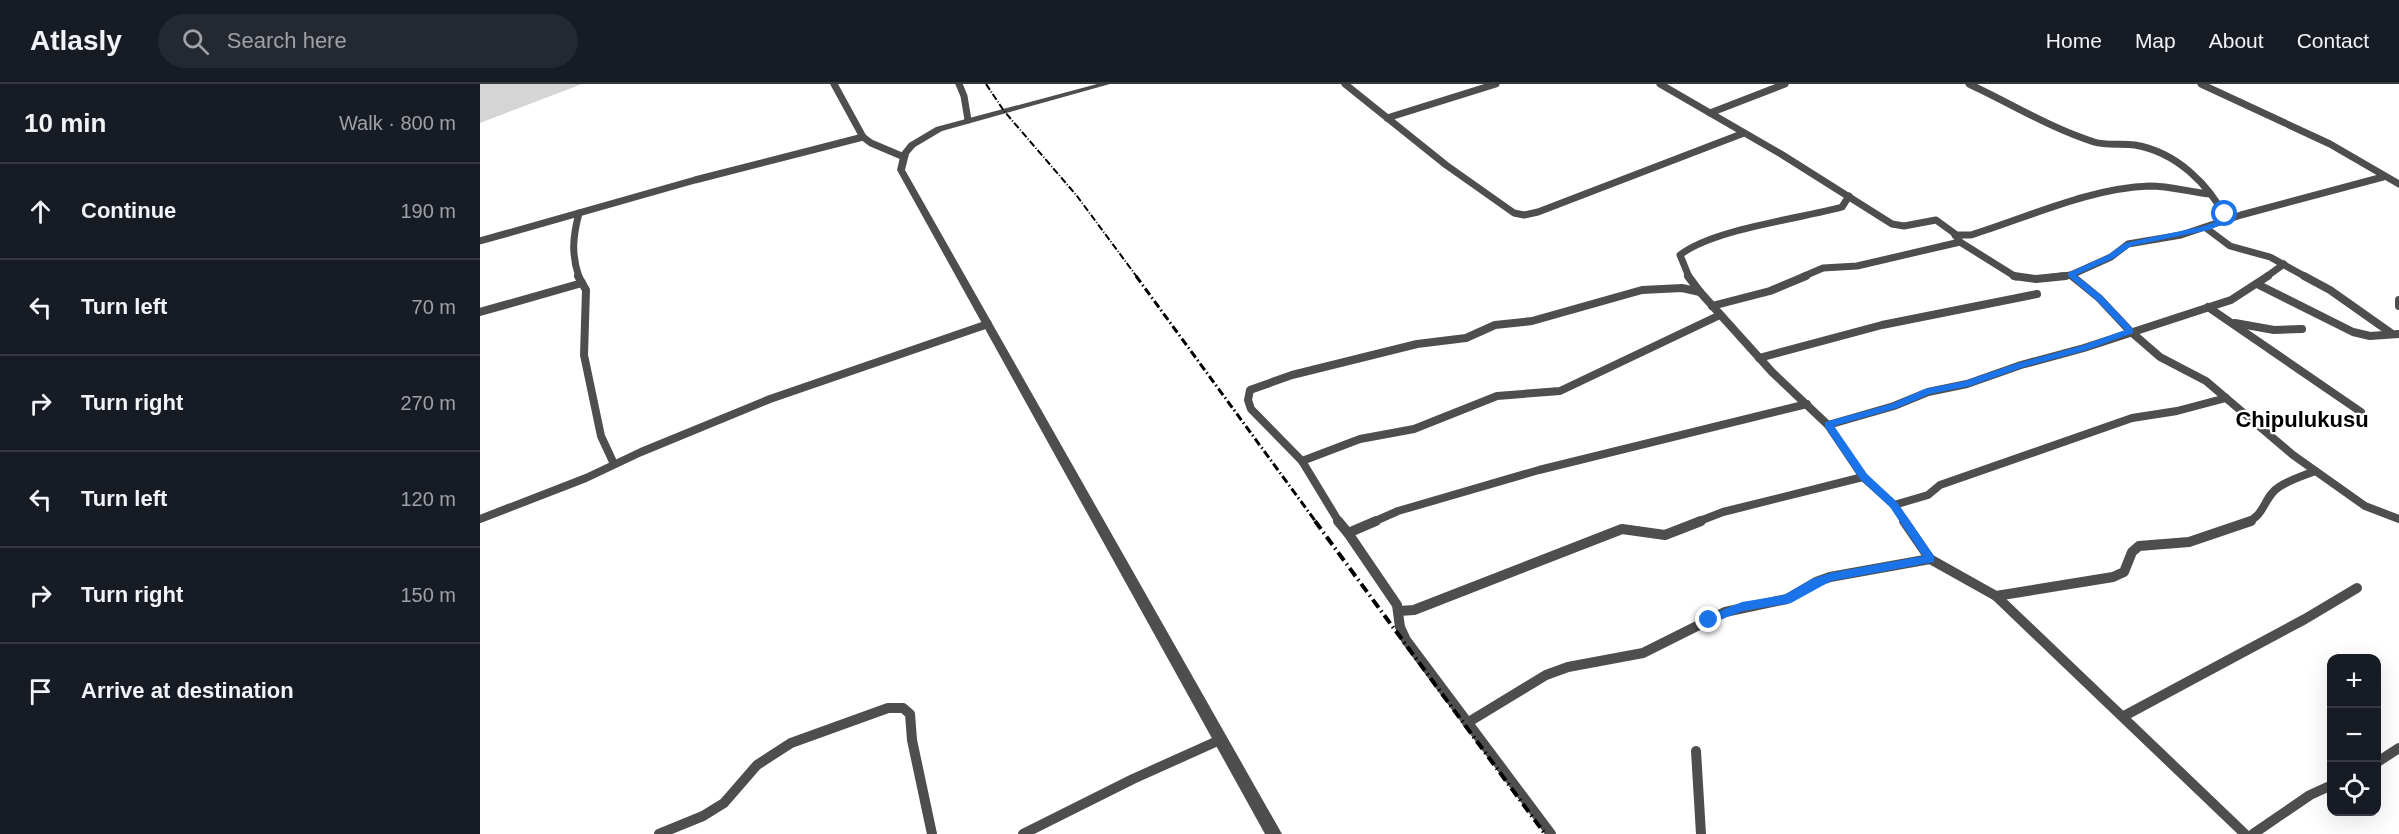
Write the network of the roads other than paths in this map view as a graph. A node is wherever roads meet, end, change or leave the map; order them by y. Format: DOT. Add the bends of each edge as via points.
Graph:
graph roads {
  1 [pos="834,84"];
  2 [pos="958,84"];
  3 [pos="1106,84"];
  4 [pos="1344,84"];
  5 [pos="1496,84"];
  6 [pos="1660,84"];
  7 [pos="1785,84"];
  8 [pos="1969,84"];
  9 [pos="2201,84"];
  10 [pos="1710,113"];
  11 [pos="1387,118"];
  12 [pos="968,120"];
  13 [pos="1744,133"];
  14 [pos="863,137"];
  15 [pos="904,156"];
  16 [pos="2383,177"];
  17 [pos="2399,184"];
  18 [pos="2210,194"];
  19 [pos="1849,196"];
  20 [pos="579,213"];
  21 [pos="2228,220"];
  22 [pos="2206,228"];
  23 [pos="1958,238"];
  24 [pos="480,241"];
  25 [pos="2284,264"];
  26 [pos="2071,274"];
  27 [pos="582,283"];
  28 [pos="2257,284"];
  29 [pos="1700,292"];
  30 [pos="2037,294"];
  31 [pos="2399,300"];
  32 [pos="1712,306"];
  33 [pos="2399,306"];
  34 [pos="2208,307"];
  35 [pos="480,312"];
  36 [pos="1720,315"];
  37 [pos="2229,322"];
  38 [pos="988,324"];
  39 [pos="2302,329"];
  40 [pos="2130,331"];
  41 [pos="2395,334"];
  42 [pos="1760,358"];
  43 [pos="2226,398"];
  44 [pos="1807,404"];
  45 [pos="2361,412"];
  46 [pos="1828,425"];
  47 [pos="1302,461"];
  48 [pos="614,464"];
  49 [pos="2315,471"];
  50 [pos="1863,477"];
  51 [pos="1894,505"];
  52 [pos="480,519"];
  53 [pos="2399,519"];
  54 [pos="1348,533"];
  55 [pos="1930,559"];
  56 [pos="2356,588"];
  57 [pos="1996,596"];
  58 [pos="1399,611"];
  59 [pos="2124,716"];
  60 [pos="1467,723"];
  61 [pos="1222,739"];
  62 [pos="2399,748"];
  63 [pos="1696,751"];
  64 [pos="2378,762"];
  65 [pos="2327,787"];
  66 [pos="659,834"];
  67 [pos="932,834"];
  68 [pos="1023,834"];
  69 [pos="1274,834"];
  70 [pos="1551,834"];
  71 [pos="1701,834"];
  72 [pos="2245,834"];
  73 [pos="2253,834"];
  1 -- 14 [label="street"];
  2 -- 12 [label="street"];
  3 -- 12 [label="street"];
  4 -- 11 [label="street"];
  5 -- 11 [label="street"];
  6 -- 10 [label="street"];
  7 -- 10 [label="street"];
  8 -- 18 [label="street" via="2096,142 2136,145 2170,156"];
  9 -- 16 [label="street" via="2346,152"];
  10 -- 13 [label="street"];
  11 -- 13 [label="street" via="1446,165 1514,213 1524,215"];
  12 -- 15 [label="street" via="924,136"];
  13 -- 19 [label="street"];
  14 -- 15 [label="street"];
  14 -- 20 [label="street"];
  15 -- 38 [label="street" via="901,170 905,180"];
  16 -- 17 [label="street"];
  16 -- 21 [label="street"];
  18 -- 21 [label="street"];
  18 -- 23 [label="street" via="2158,186 2132,188"];
  19 -- 23 [label="street" via="1892,224 1904,226 1936,220"];
  19 -- 29 [label="street" via="1846,204 1836,210 1741,231 1682,251 1690,280"];
  20 -- 24 [label="street"];
  20 -- 27 [label="street" via="573,259"];
  21 -- 22 [label="street"];
  22 -- 25 [label="street" via="2230,246"];
  22 -- 26 [label="street" via="2128,244 2111,257"];
  23 -- 26 [label="street" via="2018,278"];
  23 -- 32 [label="street" via="1857,266 1823,268 1770,291"];
  25 -- 28 [label="street"];
  25 -- 41 [label="street" via="2342,297"];
  26 -- 40 [label="street"];
  27 -- 35 [label="street"];
  27 -- 48 [label="street" via="586,290 584,355 602,436"];
  28 -- 34 [label="street" via="2231,300"];
  28 -- 41 [label="street" via="2353,332 2370,336"];
  29 -- 32 [label="street"];
  29 -- 47 [label="street" via="1642,290 1532,321 1495,325 1466,338 1417,344 1292,375 1250,390 1251,409"];
  30 -- 42 [label="street" via="1882,326"];
  31 -- 33 [label="street"];
  32 -- 36 [label="street"];
  34 -- 37 [label="street"];
  34 -- 40 [label="street"];
  36 -- 42 [label="street"];
  36 -- 47 [label="street" via="1560,391 1497,396 1414,429 1360,439"];
  37 -- 39 [label="street" via="2274,330"];
  37 -- 45 [label="street"];
  38 -- 48 [label="street" via="770,399"];
  38 -- 61 [label="street"];
  40 -- 43 [label="street" via="2160,357 2193,373"];
  40 -- 46 [label="street"];
  42 -- 44 [label="street"];
  43 -- 49 [label="street"];
  43 -- 51 [label="street" via="2132,418"];
  44 -- 46 [label="street"];
  44 -- 54 [label="street" via="1539,470 1398,511"];
  46 -- 50 [label="street"];
  47 -- 54 [label="street"];
  48 -- 52 [label="street"];
  49 -- 53 [label="street" via="2366,506"];
  49 -- 57 [label="street" via="2278,487 2253,520 2189,542 2139,546 2132,552 2124,572 2113,577"];
  50 -- 51 [label="street"];
  50 -- 58 [label="street" via="1723,513 1665,535 1622,529 1414,610"];
  51 -- 55 [label="street"];
  54 -- 58 [label="street"];
  55 -- 57 [label="street"];
  55 -- 60 [label="street" via="1830,577 1787,599 1725,612 1643,653 1568,667 1546,675"];
  56 -- 59 [label="street"];
  57 -- 59 [label="street"];
  58 -- 60 [label="street" via="1406,640"];
  59 -- 72 [label="street"];
  60 -- 70 [label="street"];
  61 -- 68 [label="street" via="1133,778"];
  61 -- 69 [label="street"];
  62 -- 64 [label="street"];
  63 -- 71 [label="street"];
  65 -- 73 [label="street"];
  66 -- 67 [label="street" via="724,803 757,765 791,743 888,708 903,708 910,714"];
}
